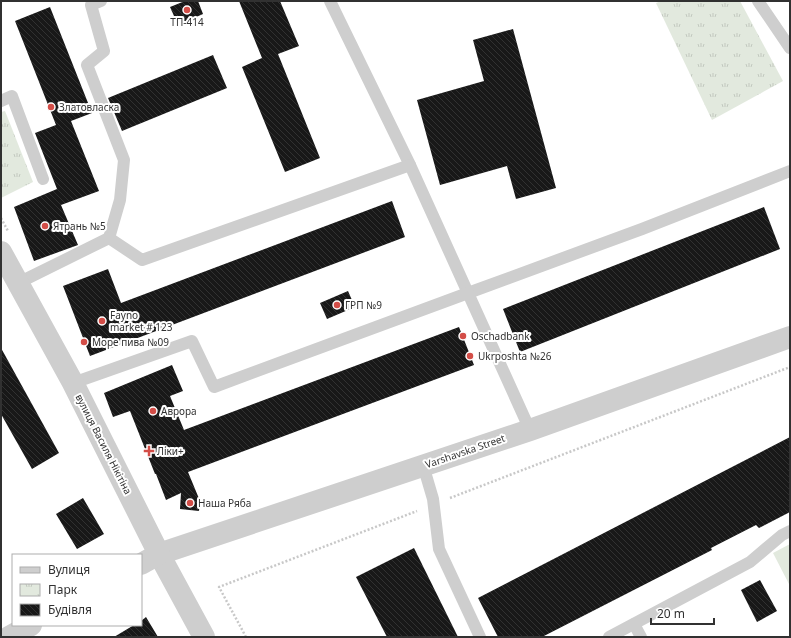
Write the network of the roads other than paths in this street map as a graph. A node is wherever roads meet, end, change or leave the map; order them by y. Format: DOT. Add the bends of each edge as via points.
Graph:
graph roads {
  1 [pos="330,1"];
  2 [pos="758,1"];
  3 [pos="93,2"];
  4 [pos="790,48"];
  5 [pos="1,101"];
  6 [pos="410,165"];
  7 [pos="790,172"];
  8 [pos="43,179"];
  9 [pos="109,238"];
  10 [pos="1,252"];
  11 [pos="18,283"];
  12 [pos="468,293"];
  13 [pos="790,337"];
  14 [pos="73,383"];
  15 [pos="530,430"];
  16 [pos="424,465"];
  17 [pos="790,531"];
  18 [pos="150,559"];
  19 [pos="634,624"];
  20 [pos="29,626"];
  21 [pos="9,637"];
  22 [pos="204,637"];
  23 [pos="480,637"];
  24 [pos="609,637"];
  25 [pos="641,637"];
  1 -- 6 [label="lane"];
  2 -- 4 [label="lane"];
  3 -- 9 [label="lane" via="104,51 87,65 124,160 120,200"];
  5 -- 8 [label="lane" via="12,96"];
  6 -- 9 [label="lane" via="142,260"];
  6 -- 12 [label="lane"];
  7 -- 12 [label="lane"];
  9 -- 11 [label="lane"];
  10 -- 11 [label="street, вулиця Василя Нікітіна"];
  11 -- 14 [label="street, вулиця Василя Нікітіна"];
  12 -- 14 [label="lane" via="214,387 192,341"];
  12 -- 15 [label="lane"];
  13 -- 15 [label="street, Varshavska Street"];
  14 -- 18 [label="street, вулиця Василя Нікітіна"];
  15 -- 16 [label="street, Varshavska Street"];
  16 -- 18 [label="street, Varshavska Street"];
  16 -- 23 [label="lane" via="434,499 439,548"];
  17 -- 19 [label="lane" via="750,562"];
  18 -- 22 [label="street, вулиця Василя Нікітіна"];
  19 -- 24 [label="lane"];
  19 -- 25 [label="lane"];
  20 -- 21 [label="street"];
}
